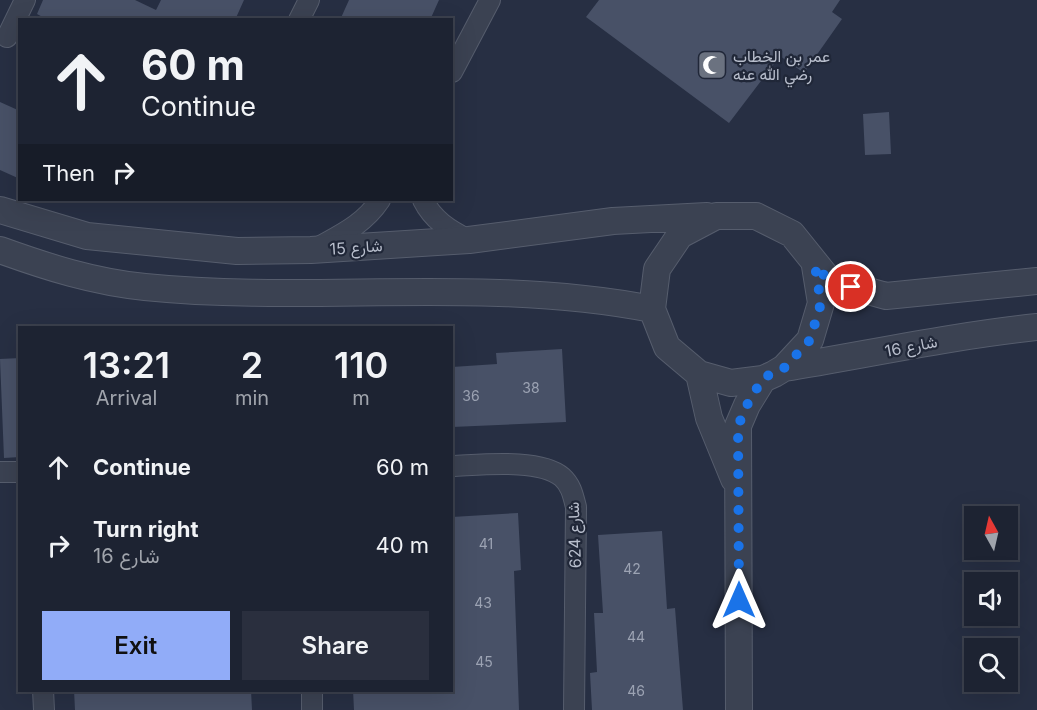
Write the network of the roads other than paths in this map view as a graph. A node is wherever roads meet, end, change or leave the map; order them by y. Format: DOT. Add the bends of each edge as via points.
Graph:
graph roads {
  1 [pos="25,0"];
  2 [pos="309,0"];
  3 [pos="490,0"];
  4 [pos="300,18"];
  5 [pos="9,38"];
  6 [pos="453,70"];
  7 [pos="379,201"];
  8 [pos="424,201"];
  9 [pos="0,210"];
  10 [pos="716,216"];
  11 [pos="469,240"];
  12 [pos="0,250"];
  13 [pos="311,250"];
  14 [pos="815,266"];
  15 [pos="1037,281"];
  16 [pos="652,309"];
  17 [pos="1037,327"];
  18 [pos="774,373"];
  19 [pos="699,374"];
  20 [pos="453,466"];
  21 [pos="0,472"];
  22 [pos="18,472"];
  23 [pos="738,490"];
  24 [pos="43,692"];
  25 [pos="312,692"];
  26 [pos="44,710"];
  27 [pos="312,710"];
  28 [pos="574,710"];
  29 [pos="739,710"];
  1 -- 5 [label="street"];
  2 -- 4 [label="street"];
  3 -- 6 [label="street"];
  7 -- 13 [label="street" via="351,230"];
  8 -- 11 [label="street" via="448,229"];
  9 -- 13 [label="street, شارع 15" via="87,236 237,250"];
  10 -- 11 [label="street, شارع 15" via="613,221"];
  10 -- 14 [label="street" via="756,216 792,234"];
  10 -- 16 [label="street" via="680,235 674,243 657,269"];
  11 -- 13 [label="street, شارع 15"];
  12 -- 16 [label="street" via="74,275 144,287 244,292 521,293 604,299"];
  14 -- 15 [label="street" via="829,280 886,296"];
  14 -- 18 [label="street" via="821,303 810,340"];
  16 -- 19 [label="street" via="667,347"];
  17 -- 18 [label="street, شارع 16" via="971,334"];
  18 -- 19 [label="street" via="731,383"];
  18 -- 23 [label="street" via="747,405 738,426"];
  19 -- 23 [label="street" via="709,418"];
  20 -- 28 [label="street, شارع 624" via="547,468 570,486 576,507"];
  21 -- 22 [label="street"];
  23 -- 29 [label="street"];
  24 -- 26 [label="street"];
  25 -- 27 [label="street"];
}
